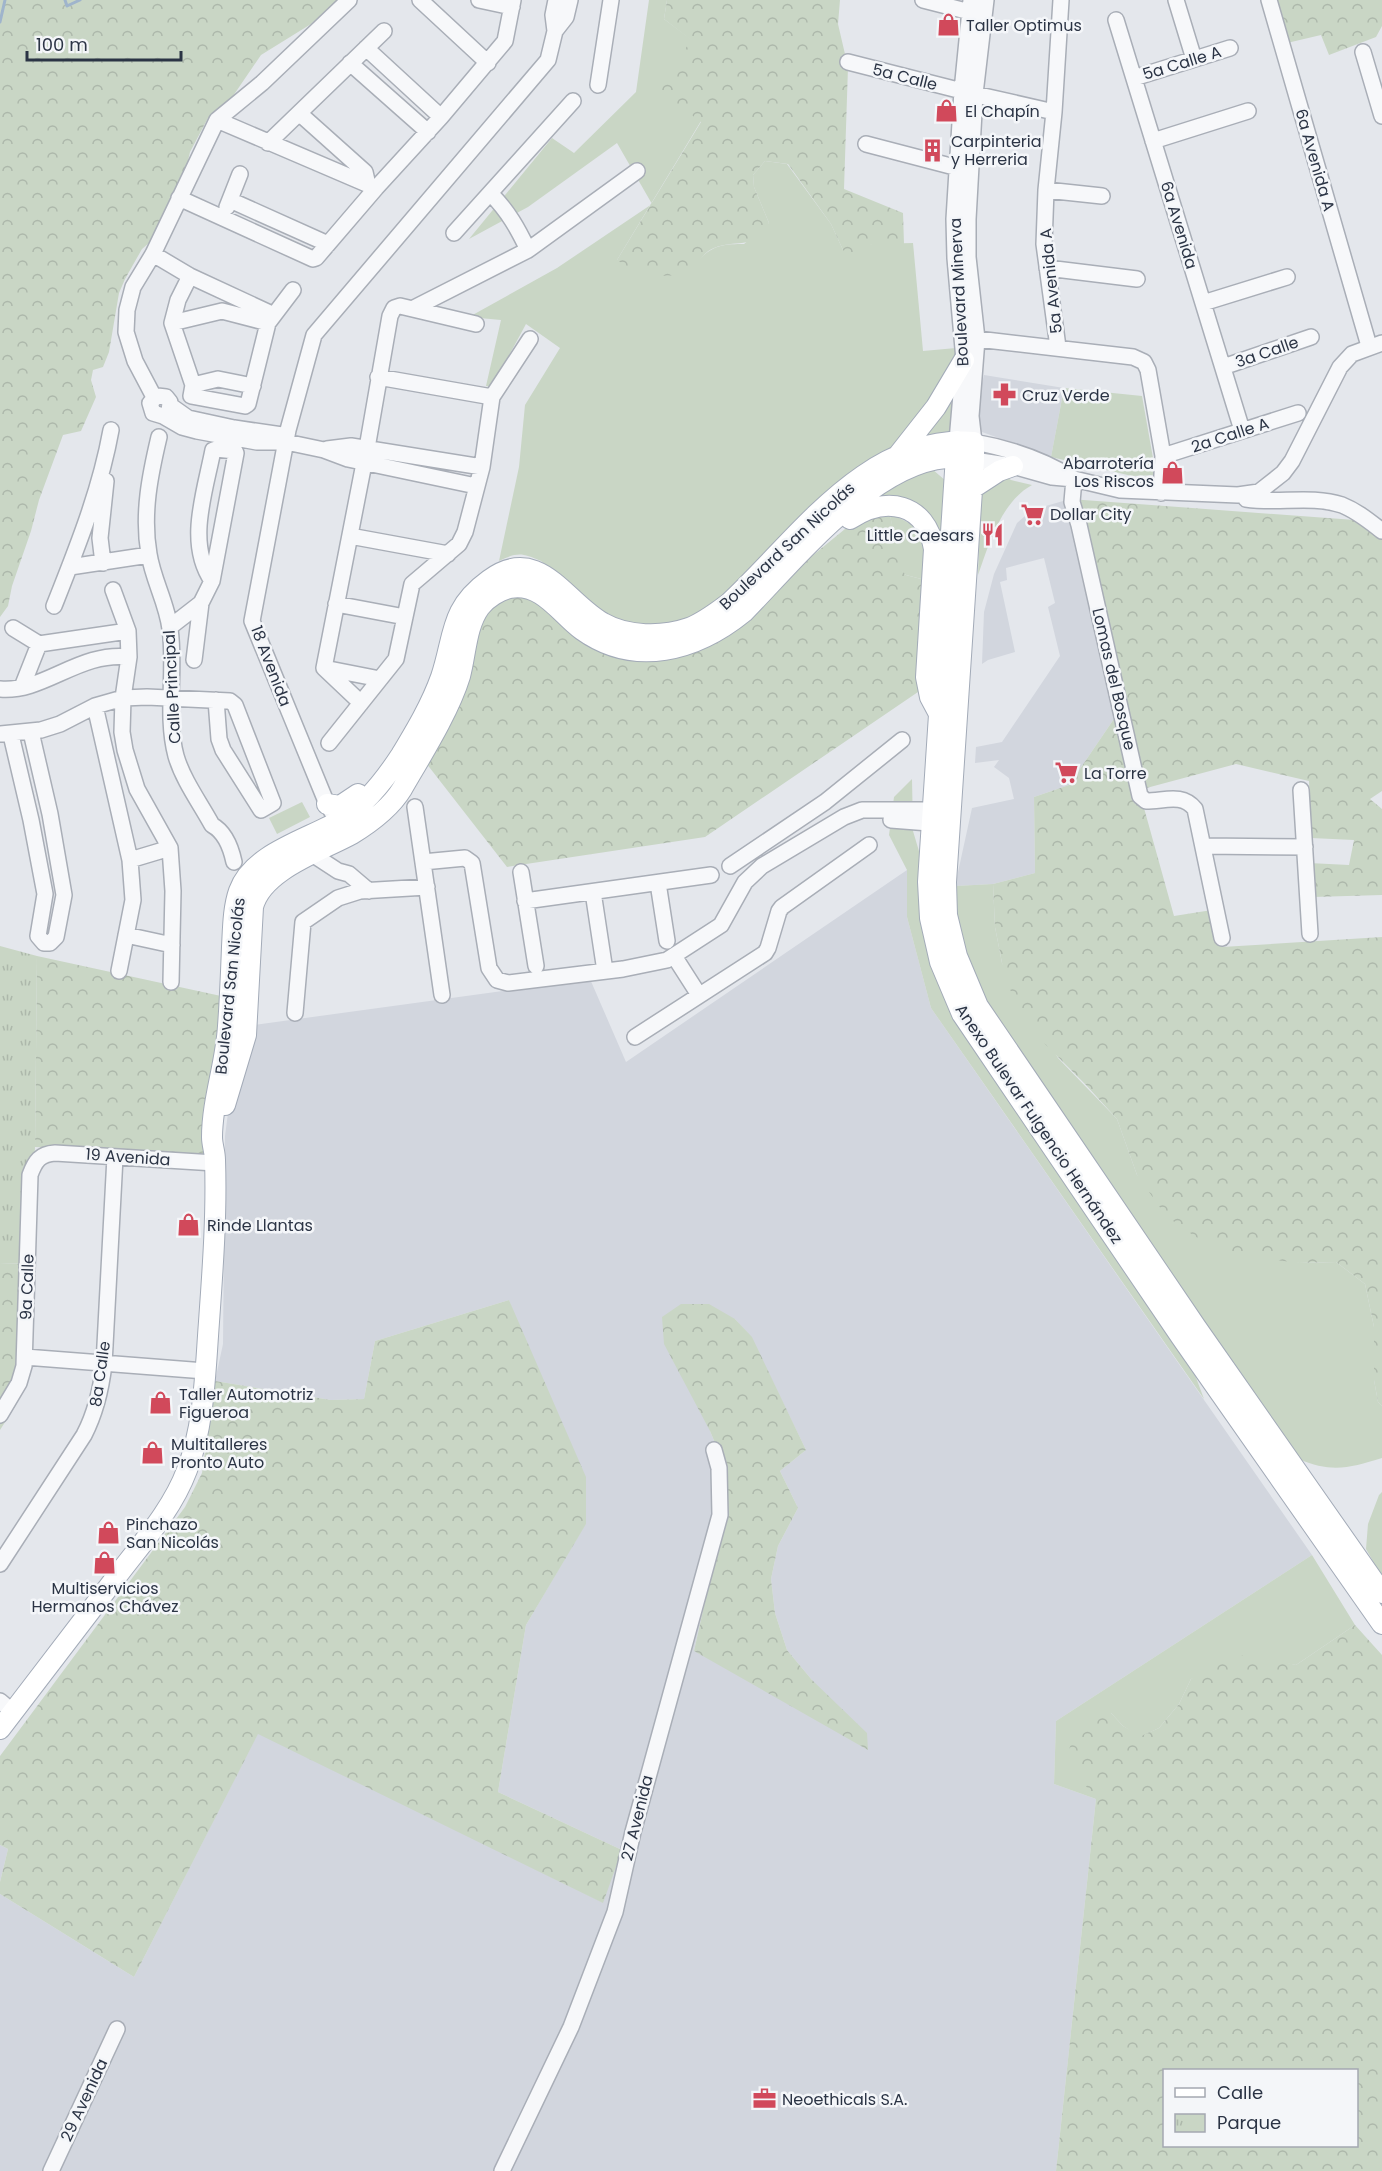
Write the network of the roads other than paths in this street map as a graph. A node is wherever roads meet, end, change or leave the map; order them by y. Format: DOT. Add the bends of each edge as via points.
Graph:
graph roads {
  1 [pos="349,0"];
  2 [pos="420,0"];
  3 [pos="479,0"];
  4 [pos="556,0"];
  5 [pos="570,0"];
  6 [pos="611,0"];
  7 [pos="924,0"];
  8 [pos="986,0"];
  9 [pos="1061,0"];
  10 [pos="1176,0"];
  11 [pos="1269,0"];
  12 [pos="513,4"];
  13 [pos="970,6"];
  14 [pos="1116,20"];
  15 [pos="384,31"];
  16 [pos="555,31"];
  17 [pos="366,48"];
  18 [pos="1230,48"];
  19 [pos="1363,52"];
  20 [pos="1194,59"];
  21 [pos="848,62"];
  22 [pos="350,63"];
  23 [pos="488,63"];
  24 [pos="1134,78"];
  25 [pos="598,86"];
  26 [pos="969,93"];
  27 [pos="573,100"];
  28 [pos="1248,111"];
  29 [pos="1054,112"];
  30 [pos="299,113"];
  31 [pos="1382,116"];
  32 [pos="441,117"];
  33 [pos="217,120"];
  34 [pos="428,132"];
  35 [pos="1153,141"];
  36 [pos="268,143"];
  37 [pos="866,144"];
  38 [pos="958,168"];
  39 [pos="637,171"];
  40 [pos="240,174"];
  41 [pos="372,186"];
  42 [pos="1046,190"];
  43 [pos="491,194"];
  44 [pos="1102,196"];
  45 [pos="179,198"];
  46 [pos="230,200"];
  47 [pos="222,218"];
  48 [pos="454,233"];
  49 [pos="328,244"];
  50 [pos="528,250"];
  51 [pos="153,254"];
  52 [pos="1047,268"];
  53 [pos="190,276"];
  54 [pos="1287,277"];
  55 [pos="1137,279"];
  56 [pos="293,290"];
  57 [pos="1203,303"];
  58 [pos="414,308"];
  59 [pos="271,319"];
  60 [pos="1362,320"];
  61 [pos="172,322"];
  62 [pos="476,324"];
  63 [pos="1311,337"];
  64 [pos="530,339"];
  65 [pos="977,339"];
  66 [pos="1376,345"];
  67 [pos="1058,347"];
  68 [pos="1352,354"];
  69 [pos="964,360"];
  70 [pos="1223,368"];
  71 [pos="378,377"];
  72 [pos="193,386"];
  73 [pos="253,386"];
  74 [pos="492,397"];
  75 [pos="1298,413"];
  76 [pos="111,430"];
  77 [pos="1242,430"];
  78 [pos="159,436"];
  79 [pos="287,436"];
  80 [pos="965,450"];
  81 [pos="365,455"];
  82 [pos="1163,456"];
  83 [pos="896,458"];
  84 [pos="105,466"];
  85 [pos="1013,466"];
  86 [pos="482,467"];
  87 [pos="1074,479"];
  88 [pos="476,486"];
  89 [pos="973,488"];
  90 [pos="1161,493"];
  91 [pos="1212,494"];
  92 [pos="1382,531"];
  93 [pos="350,536"];
  94 [pos="448,554"];
  95 [pos="149,555"];
  96 [pos="103,563"];
  97 [pos="789,566"];
  98 [pos="70,567"];
  99 [pos="212,581"];
  100 [pos="114,590"];
  101 [pos="201,603"];
  102 [pos="336,604"];
  103 [pos="54,606"];
  104 [pos="405,616"];
  105 [pos="170,627"];
  106 [pos="14,628"];
  107 [pos="128,631"];
  108 [pos="39,644"];
  109 [pos="129,657"];
  110 [pos="195,660"];
  111 [pos="324,668"];
  112 [pos="381,679"];
  113 [pos="438,683"];
  114 [pos="22,687"];
  115 [pos="0,689"];
  116 [pos="123,698"];
  117 [pos="172,699"];
  118 [pos="216,700"];
  119 [pos="361,704"];
  120 [pos="95,706"];
  121 [pos="940,715"];
  122 [pos="31,732"];
  123 [pos="6,734"];
  124 [pos="902,740"];
  125 [pos="329,743"];
  126 [pos="1301,790"];
  127 [pos="327,804"];
  128 [pos="415,807"];
  129 [pos="50,814"];
  130 [pos="941,817"];
  131 [pos="31,820"];
  132 [pos="339,821"];
  133 [pos="869,845"];
  134 [pos="762,846"];
  135 [pos="1203,846"];
  136 [pos="1305,847"];
  137 [pos="170,848"];
  138 [pos="315,853"];
  139 [pos="130,860"];
  140 [pos="771,861"];
  141 [pos="423,862"];
  142 [pos="730,866"];
  143 [pos="521,872"];
  144 [pos="711,875"];
  145 [pos="658,883"];
  146 [pos="253,884"];
  147 [pos="427,887"];
  148 [pos="365,891"];
  149 [pos="593,892"];
  150 [pos="525,901"];
  151 [pos="126,934"];
  152 [pos="1310,934"];
  153 [pos="1222,938"];
  154 [pos="172,945"];
  155 [pos="670,949"];
  156 [pos="536,966"];
  157 [pos="119,971"];
  158 [pos="605,971"];
  159 [pos="171,982"];
  160 [pos="442,995"];
  161 [pos="699,995"];
  162 [pos="295,1013"];
  163 [pos="635,1036"];
  164 [pos="41,1156"];
  165 [pos="115,1157"];
  166 [pos="215,1159"];
  167 [pos="25,1357"];
  168 [pos="104,1364"];
  169 [pos="205,1371"];
  170 [pos="0,1415"];
  171 [pos="714,1450"];
  172 [pos="0,1564"];
  173 [pos="1382,1593"];
  174 [pos="1382,1624"];
  175 [pos="6,1706"];
  176 [pos="0,1729"];
  177 [pos="117,2029"];
  178 [pos="51,2171"];
  179 [pos="502,2171"];
  1 -- 33 [label="street"];
  2 -- 23 [label="street"];
  3 -- 12 [label="street"];
  4 -- 16 [label="street"];
  5 -- 16 [label="street" via="566,17"];
  6 -- 25 [label="street"];
  7 -- 13 [label="street"];
  8 -- 26 [label="street, Boulevard Minerva"];
  9 -- 29 [label="street, 5a Avenida A"];
  10 -- 20 [label="street"];
  11 -- 60 [label="street, 6a Avenida A"];
  12 -- 23 [label="street" via="505,41"];
  13 -- 26 [label="street, Boulevard Minerva"];
  14 -- 24 [label="street, 6a Avenida"];
  15 -- 17 [label="street"];
  16 -- 79 [label="street, 18 Avenida" via="548,60 314,335"];
  17 -- 22 [label="street"];
  17 -- 32 [label="street"];
  18 -- 20 [label="street, 5a Calle A"];
  19 -- 31 [label="street"];
  20 -- 24 [label="street, 5a Calle A"];
  21 -- 26 [label="street, 5a Calle"];
  22 -- 30 [label="street"];
  22 -- 34 [label="street"];
  23 -- 32 [label="street"];
  24 -- 35 [label="street, 6a Avenida"];
  26 -- 29 [label="street, 5a Calle"];
  26 -- 38 [label="street, Boulevard Minerva"];
  26 -- 65 [label="street, Boulevard Minerva" via="968,257"];
  27 -- 43 [label="street"];
  28 -- 35 [label="street"];
  29 -- 42 [label="street, 5a Avenida A"];
  30 -- 36 [label="street"];
  30 -- 41 [label="street" via="365,172"];
  32 -- 34 [label="street"];
  33 -- 36 [label="street"];
  33 -- 45 [label="street"];
  34 -- 41 [label="street"];
  35 -- 57 [label="street, 6a Avenida"];
  36 -- 41 [label="street"];
  37 -- 38 [label="street"];
  38 -- 69 [label="street, Boulevard Minerva" via="955,258"];
  39 -- 50 [label="street"];
  40 -- 46 [label="street"];
  41 -- 49 [label="street"];
  42 -- 44 [label="street"];
  42 -- 52 [label="street, 5a Avenida A"];
  43 -- 48 [label="street"];
  43 -- 50 [label="street" via="505,208"];
  45 -- 47 [label="street"];
  45 -- 51 [label="street"];
  46 -- 47 [label="street"];
  46 -- 49 [label="street"];
  47 -- 49 [label="street" via="313,259"];
  50 -- 58 [label="street"];
  51 -- 53 [label="street"];
  51 -- 79 [label="street" via="129,298 126,332 135,362 154,397 151,410 156,415 167,411 182,427 197,431 257,442"];
  52 -- 55 [label="street"];
  52 -- 67 [label="street, 5a Avenida A"];
  53 -- 59 [label="street"];
  53 -- 61 [label="street"];
  54 -- 57 [label="street"];
  56 -- 59 [label="street"];
  57 -- 70 [label="street, 6a Avenida"];
  58 -- 62 [label="street"];
  58 -- 71 [label="street" via="394,308"];
  59 -- 61 [label="street" via="222,311"];
  59 -- 73 [label="street"];
  60 -- 66 [label="street, 6a Avenida A"];
  60 -- 68 [label="street" via="1352,341"];
  61 -- 72 [label="street"];
  63 -- 70 [label="street, 3a Calle"];
  64 -- 74 [label="street"];
  65 -- 67 [label="street"];
  65 -- 80 [label="street, Boulevard Minerva"];
  66 -- 68 [label="street"];
  67 -- 82 [label="street" via="1133,357 1144,362"];
  68 -- 91 [label="street" via="1340,368 1283,473 1260,492"];
  69 -- 80 [label="street, Boulevard Minerva"];
  69 -- 83 [label="main road" via="936,407"];
  70 -- 77 [label="street, 6a Avenida"];
  71 -- 74 [label="street"];
  71 -- 81 [label="street"];
  72 -- 73 [label="street" via="218,380"];
  72 -- 73 [label="street" via="191,396 245,406"];
  74 -- 86 [label="street"];
  75 -- 77 [label="street, 2a Calle A"];
  76 -- 84 [label="street"];
  77 -- 82 [label="street, 2a Calle A"];
  78 -- 95 [label="street, Calle Principal" via="146,504"];
  79 -- 81 [label="street" via="324,450 351,446"];
  79 -- 127 [label="street, 18 Avenida" via="252,621"];
  80 -- 83 [label="main road, Boulevard San Nicolás" via="927,445"];
  80 -- 85 [label="street"];
  80 -- 87 [label="street" via="1022,455"];
  80 -- 89 [label="main road, Anexo Bulevar Fulgencio Hernández"];
  80 -- 97 [label="main road, Boulevard San Nicolás" via="913,466 885,481 846,509"];
  80 -- 121 [label="main road, Anexo Bulevar Fulgencio Hernández"];
  81 -- 86 [label="street"];
  81 -- 88 [label="street"];
  81 -- 93 [label="street"];
  82 -- 90 [label="street"];
  83 -- 113 [label="main road, Boulevard San Nicolás" via="870,470 844,489 729,603 690,627 660,633 626,632 603,623 549,577 527,568 508,569 490,579 461,608"];
  84 -- 96 [label="street" via="100,538"];
  84 -- 98 [label="street"];
  85 -- 87 [label="street"];
  85 -- 89 [label="main road"];
  86 -- 88 [label="street"];
  87 -- 90 [label="street" via="1120,490"];
  87 -- 135 [label="street, Lomas del Bosque" via="1072,502 1140,796 1146,801 1189,801 1195,809"];
  88 -- 94 [label="street" via="465,532"];
  89 -- 130 [label="main road, Anexo Bulevar Fulgencio Hernández"];
  90 -- 91 [label="street"];
  91 -- 92 [label="street" via="1260,501 1318,500 1341,505"];
  93 -- 94 [label="street"];
  93 -- 102 [label="street"];
  94 -- 104 [label="street" via="412,583"];
  95 -- 96 [label="street"];
  95 -- 105 [label="street, Calle Principal"];
  96 -- 98 [label="street"];
  97 -- 121 [label="main road" via="867,509 901,507 920,519 934,549 926,677 930,697"];
  97 -- 138 [label="main road, Boulevard San Nicolás" via="727,626 688,644 648,651 604,644 544,596 527,588 511,588 493,595 480,607 448,703 399,794 368,823"];
  98 -- 103 [label="street"];
  99 -- 99 [label="street" via="202,564 198,539 216,449 236,453"];
  99 -- 101 [label="street"];
  100 -- 107 [label="street"];
  101 -- 105 [label="street"];
  101 -- 110 [label="street"];
  102 -- 104 [label="street"];
  102 -- 111 [label="street"];
  104 -- 112 [label="street" via="396,659"];
  105 -- 117 [label="street, Calle Principal"];
  106 -- 108 [label="street"];
  107 -- 108 [label="street"];
  107 -- 109 [label="street"];
  108 -- 114 [label="street"];
  109 -- 114 [label="street" via="96,658"];
  109 -- 116 [label="street"];
  111 -- 112 [label="street"];
  111 -- 119 [label="street"];
  112 -- 119 [label="street"];
  113 -- 127 [label="main road" via="389,760 369,782 344,804"];
  113 -- 132 [label="main road, Boulevard San Nicolás" via="420,725 396,762 362,803"];
  114 -- 115 [label="street"];
  116 -- 117 [label="street"];
  116 -- 120 [label="street"];
  116 -- 137 [label="street" via="122,732 130,771"];
  117 -- 118 [label="street"];
  117 -- 146 [label="street, Calle Principal" via="176,757 185,778 212,825 210,833 223,854"];
  118 -- 118 [label="street" via="235,705 273,803 261,810 223,750"];
  119 -- 125 [label="street"];
  120 -- 122 [label="street" via="60,724"];
  120 -- 139 [label="street"];
  121 -- 130 [label="main road, Anexo Bulevar Fulgencio Hernández"];
  122 -- 123 [label="street"];
  122 -- 129 [label="street"];
  123 -- 131 [label="street"];
  124 -- 134 [label="street"];
  126 -- 136 [label="street"];
  127 -- 132 [label="street, 18 Avenida"];
  128 -- 141 [label="street"];
  129 -- 131 [label="street"];
  129 -- 131 [label="street" via="64,895 56,937 50,943 44,943 38,936 45,894"];
  130 -- 140 [label="street" via="862,810"];
  130 -- 173 [label="main road, Anexo Bulevar Fulgencio Hernández" via="947,915 957,956 978,1006"];
  130 -- 174 [label="main road, Anexo Bulevar Fulgencio Hernández" via="928,882 930,918 940,962 962,1014"];
  132 -- 138 [label="main road" via="339,833"];
  132 -- 146 [label="main road, Boulevard San Nicolás" via="277,852"];
  133 -- 161 [label="street" via="782,907 765,953"];
  134 -- 140 [label="street"];
  134 -- 142 [label="street"];
  135 -- 136 [label="street"];
  135 -- 153 [label="street, Lomas del Bosque"];
  136 -- 152 [label="street"];
  137 -- 139 [label="street"];
  137 -- 154 [label="street"];
  138 -- 146 [label="main road, Boulevard San Nicolás"];
  138 -- 148 [label="street" via="338,871 349,874"];
  139 -- 151 [label="street" via="133,900"];
  140 -- 155 [label="street" via="744,882 721,925"];
  141 -- 147 [label="street"];
  141 -- 158 [label="street" via="465,858 472,864 489,968 497,980"];
  143 -- 150 [label="street"];
  144 -- 145 [label="street"];
  145 -- 149 [label="street"];
  145 -- 155 [label="street"];
  146 -- 166 [label="main road, Boulevard San Nicolás" via="256,896 246,1035 224,1108"];
  147 -- 148 [label="street"];
  147 -- 160 [label="street"];
  148 -- 162 [label="street" via="338,898 303,922"];
  149 -- 150 [label="street"];
  149 -- 158 [label="street"];
  150 -- 156 [label="street"];
  151 -- 154 [label="street"];
  151 -- 157 [label="street"];
  154 -- 159 [label="street"];
  155 -- 158 [label="street" via="659,963"];
  155 -- 161 [label="street"];
  161 -- 163 [label="street"];
  164 -- 165 [label="street, 19 Avenida" via="55,1153"];
  164 -- 167 [label="street, 9a Calle" via="30,1175"];
  165 -- 166 [label="street, 19 Avenida"];
  165 -- 168 [label="street, 8a Calle"];
  166 -- 169 [label="main road, Boulevard San Nicolás"];
  167 -- 168 [label="street"];
  167 -- 170 [label="street, 9a Calle" via="20,1383"];
  168 -- 169 [label="street"];
  168 -- 172 [label="street, 8a Calle" via="101,1391 84,1435"];
  169 -- 175 [label="main road, Boulevard San Nicolás" via="198,1428 187,1470 162,1517"];
  171 -- 179 [label="street, 27 Avenida" via="719,1468 720,1515 615,1912 571,2027"];
  175 -- 176 [label="main road, Boulevard San Nicolás"];
  177 -- 178 [label="street, 29 Avenida"];
}
